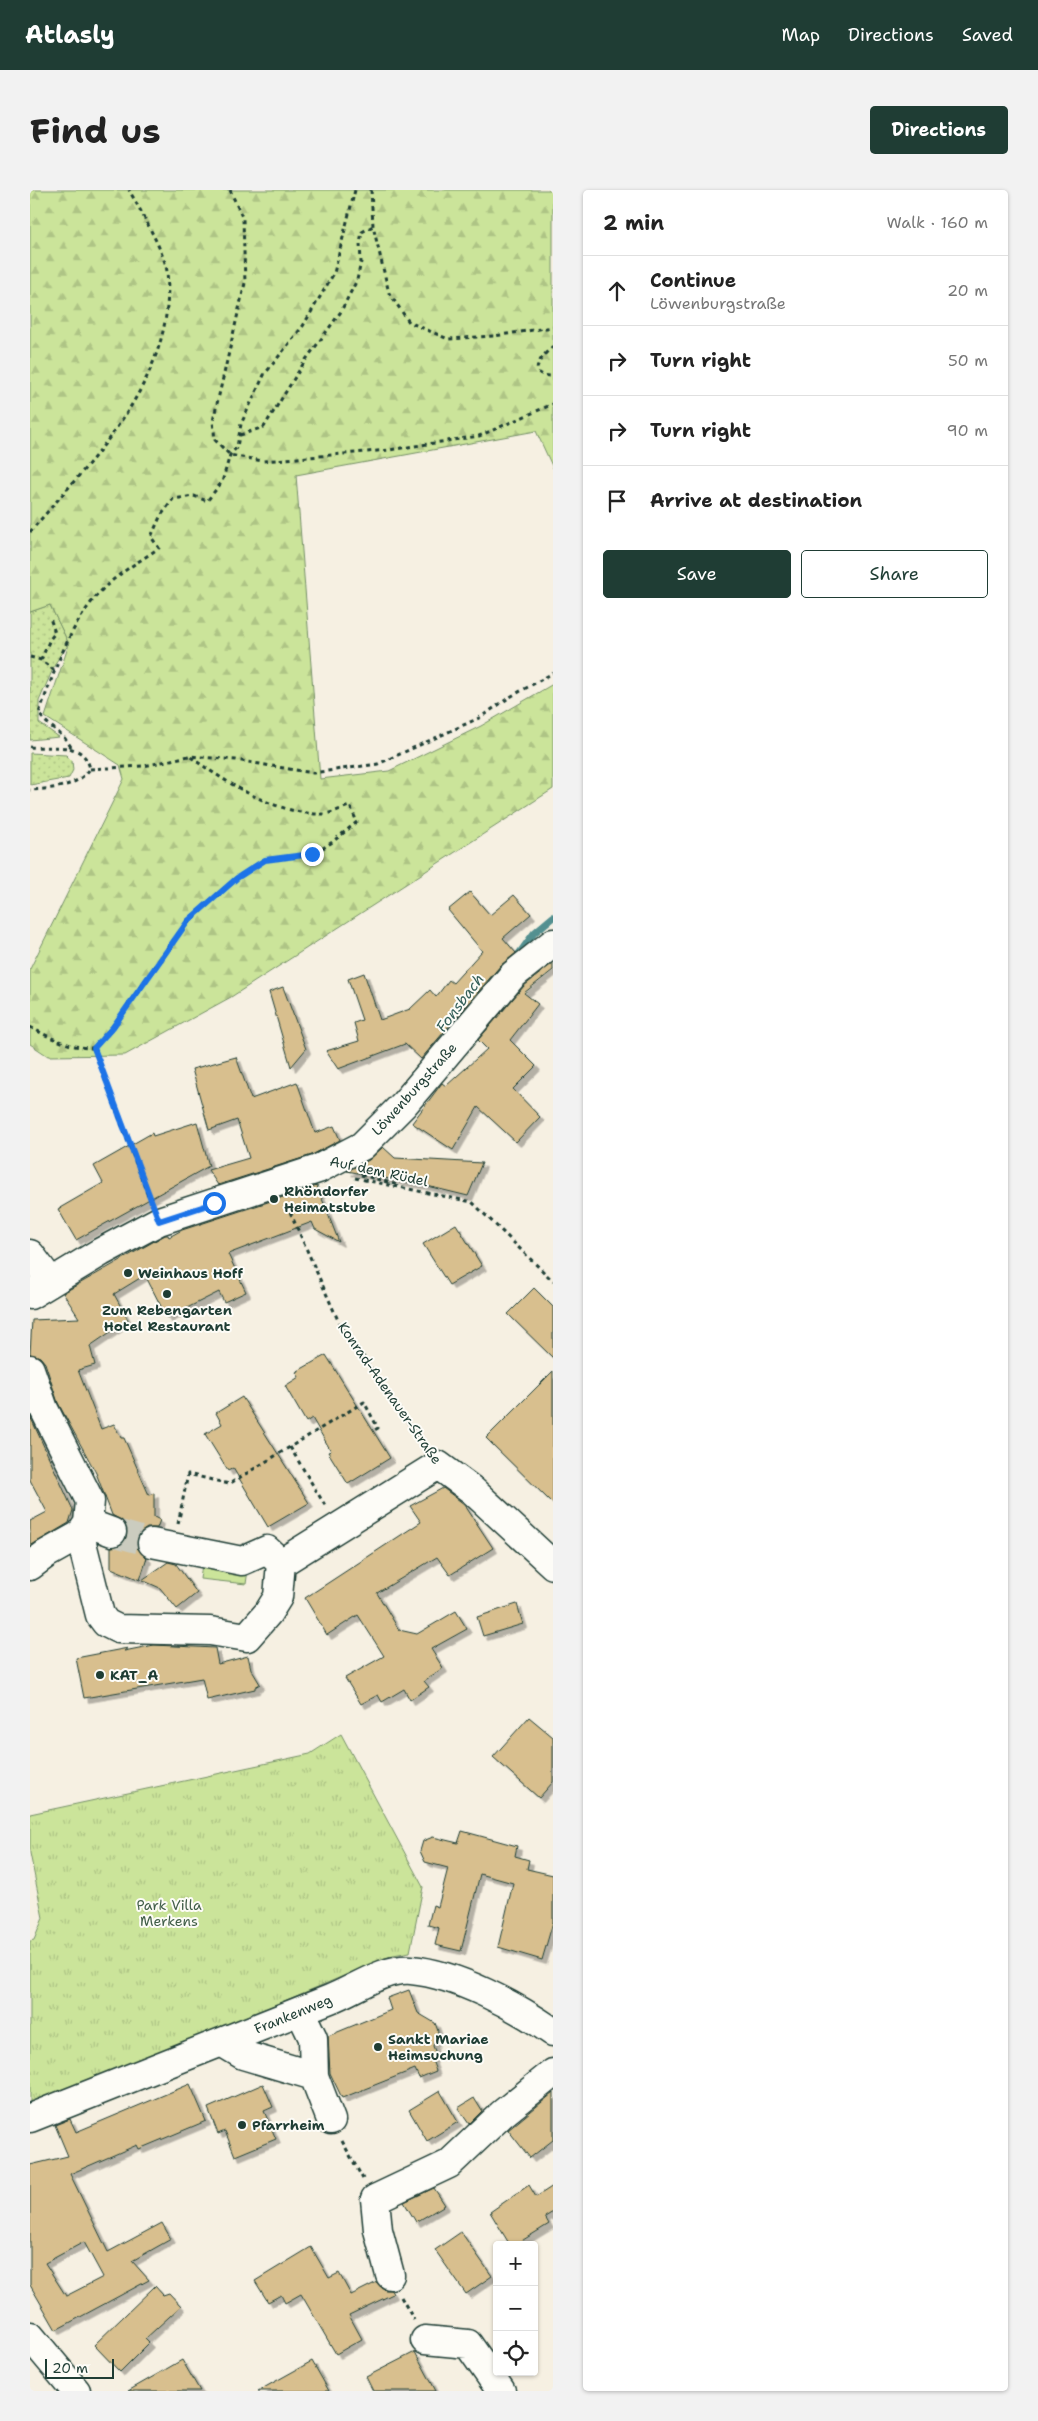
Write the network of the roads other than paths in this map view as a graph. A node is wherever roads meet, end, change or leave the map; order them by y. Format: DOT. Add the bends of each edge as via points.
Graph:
graph roads {
  1 [pos="553,943"];
  2 [pos="30,1254"];
  3 [pos="40,1289"];
  4 [pos="30,1369"];
  5 [pos="93,1530"];
  6 [pos="163,1544"];
  7 [pos="281,1562"];
  8 [pos="553,1565"];
  9 [pos="30,1566"];
  10 [pos="300,2011"];
  11 [pos="553,2032"];
  12 [pos="223,2043"];
  13 [pos="553,2073"];
  14 [pos="314,2076"];
  15 [pos="30,2118"];
  16 [pos="337,2130"];
  17 [pos="390,2276"];
  18 [pos="30,2336"];
  19 [pos="425,2340"];
  20 [pos="76,2391"];
  21 [pos="501,2391"];
  1 -- 3 [label="street, Löwenburgstraße" via="513,975 404,1104 362,1146 321,1167 159,1221"];
  2 -- 3 [label="street"];
  4 -- 5 [label="street" via="44,1409 90,1501"];
  5 -- 7 [label="street" via="100,1615 106,1623 118,1629 210,1631 246,1637 278,1597"];
  5 -- 9 [label="street"];
  6 -- 7 [label="street" via="242,1561 267,1550"];
  7 -- 8 [label="street, Konrad-Adenauer-Straße" via="438,1465 472,1490"];
  10 -- 11 [label="street, Frankenweg" via="392,1971 411,1970 469,1987"];
  10 -- 12 [label="street, Frankenweg"];
  10 -- 14 [label="street" via="313,2038"];
  12 -- 14 [label="street" via="243,2055"];
  12 -- 15 [label="street, Frankenweg"];
  13 -- 17 [label="street" via="448,2164 375,2199 378,2230"];
  14 -- 16 [label="street"];
  18 -- 20 [label="street"];
  19 -- 21 [label="street" via="468,2344"];
}
